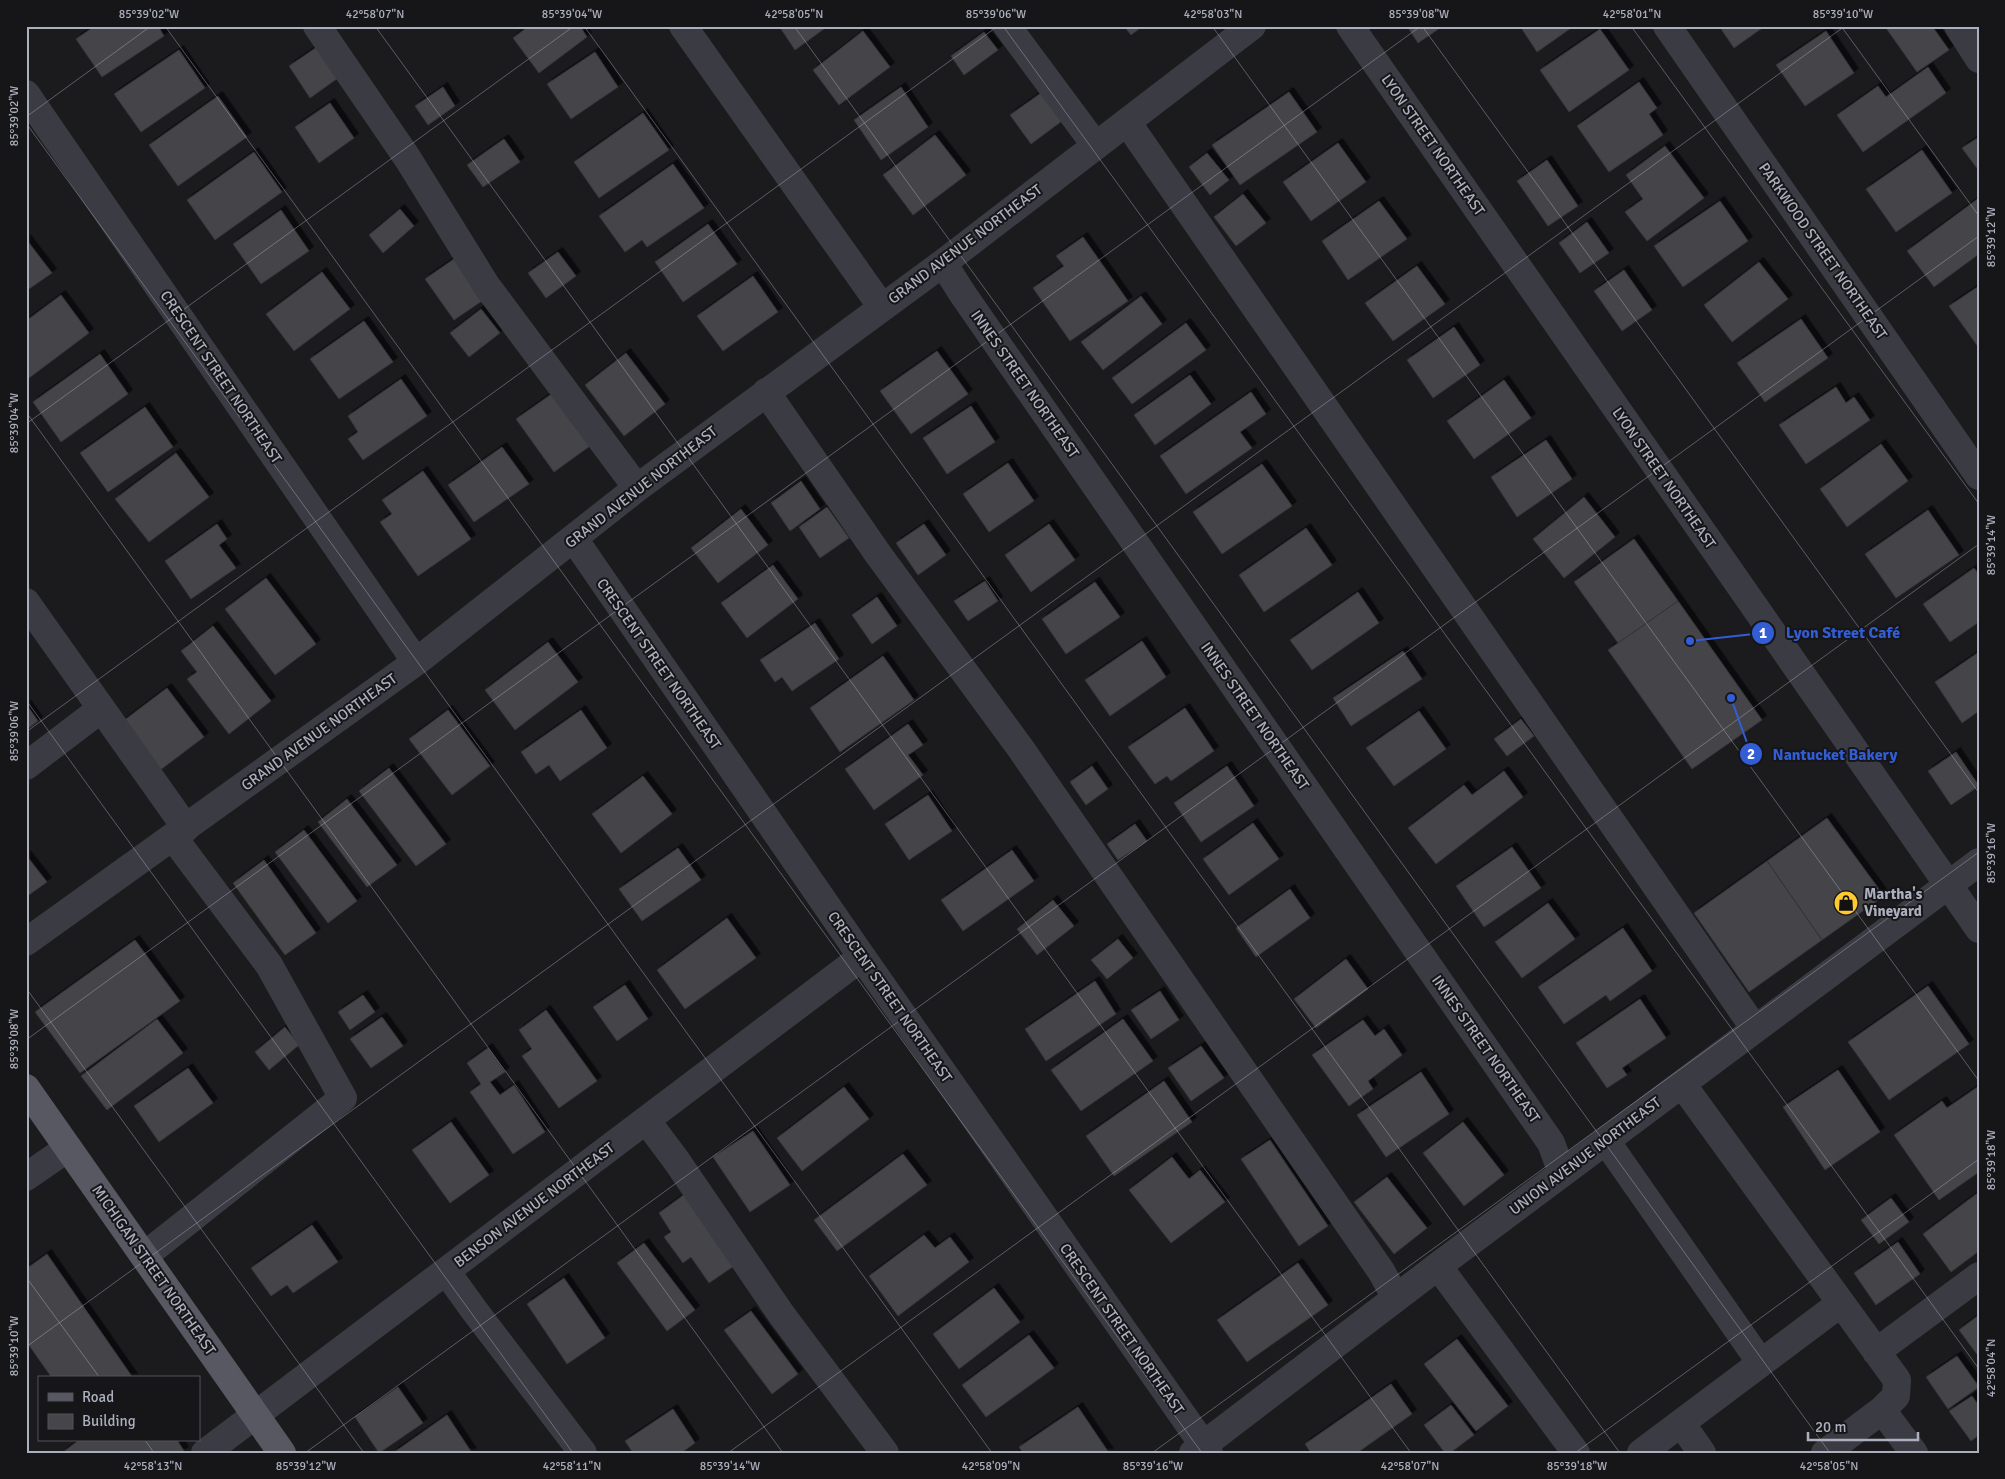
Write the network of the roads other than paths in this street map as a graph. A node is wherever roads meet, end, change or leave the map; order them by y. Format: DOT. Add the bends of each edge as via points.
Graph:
graph roads {
  1 [pos="316,26"];
  2 [pos="683,26"];
  3 [pos="1008,26"];
  4 [pos="1252,26"];
  5 [pos="1350,26"];
  6 [pos="1667,26"];
  7 [pos="1958,26"];
  8 [pos="1979,59"];
  9 [pos="26,94"];
  10 [pos="1127,122"];
  11 [pos="1096,146"];
  12 [pos="943,263"];
  13 [pos="881,306"];
  14 [pos="766,392"];
  15 [pos="1979,476"];
  16 [pos="637,488"];
  17 [pos="574,539"];
  18 [pos="26,602"];
  19 [pos="416,662"];
  20 [pos="101,709"];
  21 [pos="26,766"];
  22 [pos="179,832"];
  23 [pos="1979,862"];
  24 [pos="1948,886"];
  25 [pos="1979,929"];
  26 [pos="26,942"];
  27 [pos="862,957"];
  28 [pos="1755,1030"];
  29 [pos="1682,1084"];
  30 [pos="26,1088"];
  31 [pos="646,1120"];
  32 [pos="1606,1141"];
  33 [pos="68,1148"];
  34 [pos="1562,1173"];
  35 [pos="26,1177"];
  36 [pos="144,1256"];
  37 [pos="1438,1266"];
  38 [pos="446,1271"];
  39 [pos="1979,1276"];
  40 [pos="1396,1298"];
  41 [pos="1841,1303"];
  42 [pos="1876,1352"];
  43 [pos="1761,1363"];
  44 [pos="1882,1410"];
  45 [pos="256,1415"];
  46 [pos="1681,1423"];
  47 [pos="1202,1450"];
  48 [pos="205,1453"];
  49 [pos="282,1453"];
  50 [pos="583,1453"];
  51 [pos="885,1453"];
  52 [pos="1576,1453"];
  53 [pos="1641,1453"];
  54 [pos="1702,1453"];
  55 [pos="1825,1453"];
  56 [pos="1914,1453"];
  1 -- 16 [label="street" via="408,159 486,284"];
  2 -- 13 [label="street"];
  3 -- 11 [label="street"];
  4 -- 10 [label="street, GRAND AVENUE NORTHEAST"];
  5 -- 24 [label="street, LYON STREET NORTHEAST"];
  6 -- 15 [label="street, PARKWOOD STREET NORTHEAST"];
  7 -- 8 [label="street"];
  9 -- 19 [label="street, CRESCENT STREET NORTHEAST"];
  10 -- 11 [label="street, GRAND AVENUE NORTHEAST"];
  10 -- 28 [label="street"];
  11 -- 12 [label="street, GRAND AVENUE NORTHEAST"];
  12 -- 13 [label="street, GRAND AVENUE NORTHEAST"];
  12 -- 34 [label="street, INNES STREET NORTHEAST" via="1551,1142"];
  13 -- 14 [label="street, GRAND AVENUE NORTHEAST"];
  14 -- 16 [label="street, GRAND AVENUE NORTHEAST"];
  14 -- 40 [label="street" via="878,554 1021,749 1376,1263"];
  16 -- 17 [label="street, GRAND AVENUE NORTHEAST"];
  17 -- 19 [label="street, GRAND AVENUE NORTHEAST"];
  17 -- 27 [label="street, CRESCENT STREET NORTHEAST"];
  18 -- 20 [label="street"];
  19 -- 22 [label="street, GRAND AVENUE NORTHEAST"];
  20 -- 21 [label="street"];
  20 -- 22 [label="street"];
  22 -- 26 [label="street, GRAND AVENUE NORTHEAST"];
  22 -- 36 [label="street" via="269,965 344,1098"];
  23 -- 24 [label="street, UNION AVENUE NORTHEAST"];
  24 -- 25 [label="street, LYON STREET NORTHEAST"];
  24 -- 28 [label="street, UNION AVENUE NORTHEAST"];
  27 -- 31 [label="street, BENSON AVENUE NORTHEAST"];
  27 -- 47 [label="street, CRESCENT STREET NORTHEAST"];
  28 -- 29 [label="street, UNION AVENUE NORTHEAST"];
  29 -- 32 [label="street, UNION AVENUE NORTHEAST"];
  29 -- 41 [label="street"];
  30 -- 33 [label="main road, MICHIGAN STREET NORTHEAST"];
  31 -- 38 [label="street, BENSON AVENUE NORTHEAST"];
  31 -- 51 [label="street" via="786,1321"];
  32 -- 34 [label="street, UNION AVENUE NORTHEAST"];
  32 -- 43 [label="street"];
  33 -- 35 [label="street"];
  33 -- 36 [label="main road, MICHIGAN STREET NORTHEAST"];
  34 -- 37 [label="street, UNION AVENUE NORTHEAST"];
  36 -- 45 [label="main road, MICHIGAN STREET NORTHEAST"];
  37 -- 40 [label="street, UNION AVENUE NORTHEAST"];
  37 -- 52 [label="street"];
  38 -- 45 [label="street, BENSON AVENUE NORTHEAST"];
  38 -- 50 [label="street"];
  39 -- 42 [label="street"];
  40 -- 47 [label="street, UNION AVENUE NORTHEAST"];
  41 -- 42 [label="street"];
  41 -- 43 [label="street"];
  42 -- 44 [label="street" via="1897,1380 1896,1396"];
  43 -- 46 [label="street"];
  44 -- 55 [label="street"];
  44 -- 56 [label="street"];
  45 -- 48 [label="street, BENSON AVENUE NORTHEAST"];
  45 -- 49 [label="main road, MICHIGAN STREET NORTHEAST"];
  46 -- 53 [label="street"];
  46 -- 54 [label="street"];
}
